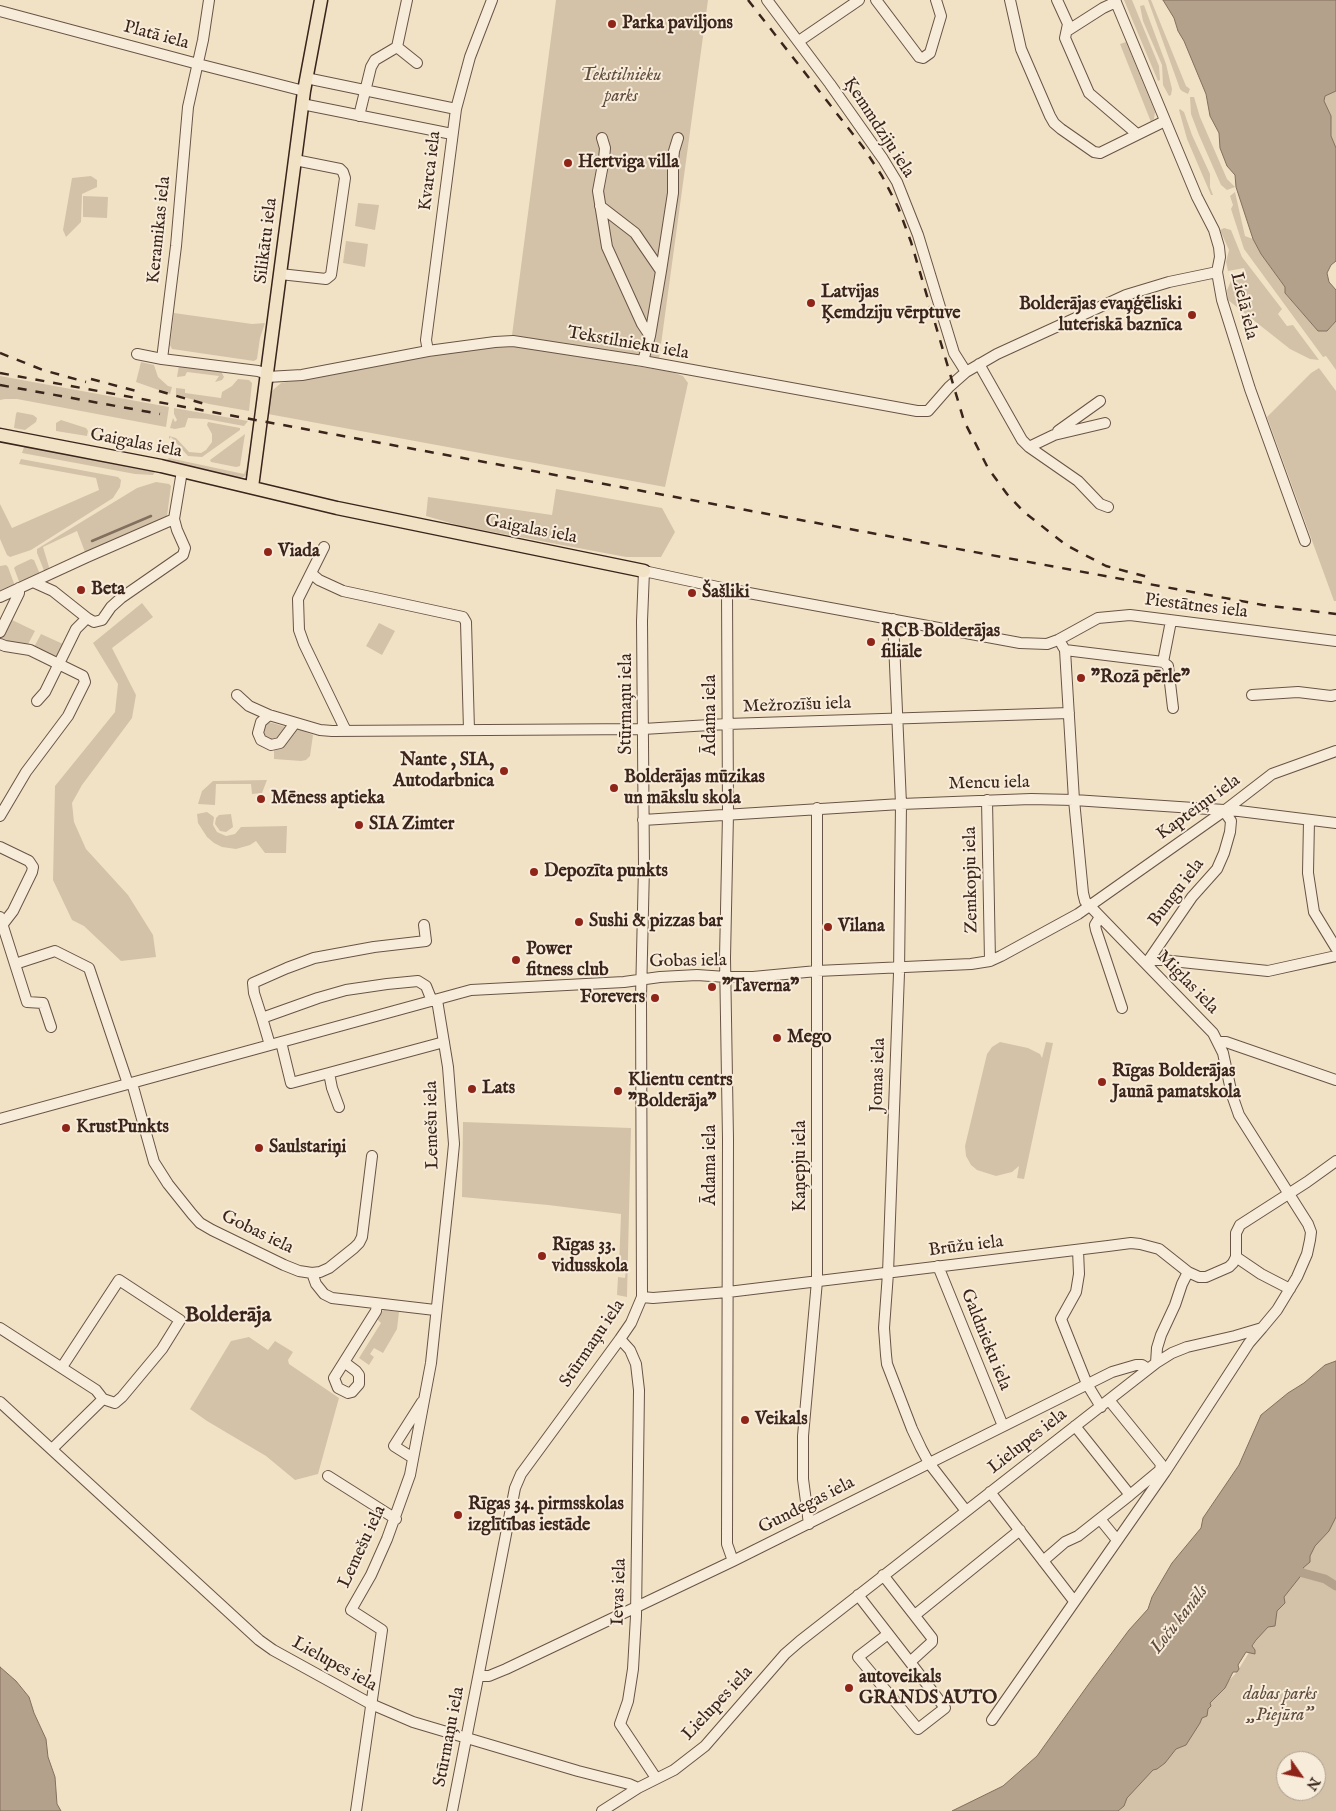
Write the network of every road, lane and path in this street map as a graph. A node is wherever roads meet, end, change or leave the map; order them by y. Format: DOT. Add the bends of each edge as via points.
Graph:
graph roads {
  1 [pos="209,0"];
  2 [pos="321,0"];
  3 [pos="408,0"];
  4 [pos="492,0"];
  5 [pos="767,0"];
  6 [pos="859,0"];
  7 [pos="876,0"];
  8 [pos="936,0"];
  9 [pos="1010,0"];
  10 [pos="1057,0"];
  11 [pos="1115,1"];
  12 [pos="0,11"];
  13 [pos="1067,31"];
  14 [pos="799,41"];
  15 [pos="397,47"];
  16 [pos="417,63"];
  17 [pos="198,64"];
  18 [pos="306,78"];
  19 [pos="365,90"];
  20 [pos="303,97"];
  21 [pos="456,109"];
  22 [pos="359,116"];
  23 [pos="1165,121"];
  24 [pos="452,134"];
  25 [pos="1137,134"];
  26 [pos="602,138"];
  27 [pos="678,138"];
  28 [pos="295,160"];
  29 [pos="600,206"];
  30 [pos="661,271"];
  31 [pos="1217,272"];
  32 [pos="280,274"];
  33 [pos="650,336"];
  34 [pos="428,351"];
  35 [pos="137,354"];
  36 [pos="162,359"];
  37 [pos="643,361"];
  38 [pos="979,364"];
  39 [pos="966,372"];
  40 [pos="267,375"];
  41 [pos="1100,401"];
  42 [pos="1104,424"];
  43 [pos="0,435"];
  44 [pos="1054,435"];
  45 [pos="1029,447"];
  46 [pos="182,471"];
  47 [pos="252,487"];
  48 [pos="1108,507"];
  49 [pos="174,519"];
  50 [pos="1305,541"];
  51 [pos="324,547"];
  52 [pos="644,571"];
  53 [pos="312,574"];
  54 [pos="33,582"];
  55 [pos="19,588"];
  56 [pos="727,589"];
  57 [pos="0,598"];
  58 [pos="87,618"];
  59 [pos="893,619"];
  60 [pos="1171,621"];
  61 [pos="0,632"];
  62 [pos="1058,640"];
  63 [pos="1336,641"];
  64 [pos="0,644"];
  65 [pos="1065,650"];
  66 [pos="1163,662"];
  67 [pos="59,663"];
  68 [pos="237,695"];
  69 [pos="1252,695"];
  70 [pos="1336,695"];
  71 [pos="36,701"];
  72 [pos="1173,708"];
  73 [pos="1069,712"];
  74 [pos="268,715"];
  75 [pos="897,719"];
  76 [pos="296,723"];
  77 [pos="727,724"];
  78 [pos="643,729"];
  79 [pos="346,730"];
  80 [pos="469,730"];
  81 [pos="1336,751"];
  82 [pos="987,800"];
  83 [pos="1074,800"];
  84 [pos="901,804"];
  85 [pos="817,808"];
  86 [pos="1224,811"];
  87 [pos="728,814"];
  88 [pos="0,816"];
  89 [pos="643,820"];
  90 [pos="1309,820"];
  91 [pos="1336,823"];
  92 [pos="0,846"];
  93 [pos="1089,906"];
  94 [pos="1100,917"];
  95 [pos="1,921"];
  96 [pos="424,925"];
  97 [pos="1336,948"];
  98 [pos="1336,956"];
  99 [pos="990,960"];
  100 [pos="15,964"];
  101 [pos="1146,964"];
  102 [pos="899,968"];
  103 [pos="817,971"];
  104 [pos="726,977"];
  105 [pos="642,979"];
  106 [pos="434,1000"];
  107 [pos="1122,1008"];
  108 [pos="262,1018"];
  109 [pos="51,1027"];
  110 [pos="444,1042"];
  111 [pos="1219,1042"];
  112 [pos="276,1044"];
  113 [pos="329,1072"];
  114 [pos="1336,1080"];
  115 [pos="130,1084"];
  116 [pos="339,1107"];
  117 [pos="0,1119"];
  118 [pos="372,1156"];
  119 [pos="1336,1161"];
  120 [pos="1290,1194"];
  121 [pos="1078,1250"];
  122 [pos="1236,1257"];
  123 [pos="938,1266"];
  124 [pos="1188,1272"];
  125 [pos="888,1273"];
  126 [pos="312,1274"];
  127 [pos="817,1281"];
  128 [pos="1290,1289"];
  129 [pos="728,1292"];
  130 [pos="642,1297"];
  131 [pos="377,1304"];
  132 [pos="435,1310"];
  133 [pos="0,1328"];
  134 [pos="1262,1328"];
  135 [pos="620,1339"];
  136 [pos="344,1362"];
  137 [pos="1152,1366"];
  138 [pos="62,1367"];
  139 [pos="1087,1384"];
  140 [pos="425,1396"];
  141 [pos="103,1399"];
  142 [pos="1109,1400"];
  143 [pos="0,1402"];
  144 [pos="1101,1407"];
  145 [pos="1003,1426"];
  146 [pos="1075,1426"];
  147 [pos="52,1449"];
  148 [pos="412,1458"];
  149 [pos="929,1463"];
  150 [pos="1162,1471"];
  151 [pos="328,1476"];
  152 [pos="990,1492"];
  153 [pos="1130,1496"];
  154 [pos="966,1511"];
  155 [pos="396,1519"];
  156 [pos="1100,1519"];
  157 [pos="809,1524"];
  158 [pos="1020,1530"];
  159 [pos="1117,1540"];
  160 [pos="733,1561"];
  161 [pos="1043,1561"];
  162 [pos="883,1576"];
  163 [pos="858,1595"];
  164 [pos="1074,1601"];
  165 [pos="636,1607"];
  166 [pos="915,1615"];
  167 [pos="888,1634"];
  168 [pos="910,1662"];
  169 [pos="479,1676"];
  170 [pos="371,1704"];
  171 [pos="992,1720"];
  172 [pos="466,1737"];
  173 [pos="656,1778"];
  174 [pos="638,1788"];
  175 [pos="356,1811"];
  176 [pos="452,1811"];
  177 [pos="602,1811"];
  1 -- 17 [label="street, Keramikas iela"];
  2 -- 18 [label="main road, Silikātu iela"];
  3 -- 15 [label="street"];
  4 -- 21 [label="street, Kvarca iela" via="470,56"];
  5 -- 14 [label="street, Ķemmdziju iela"];
  6 -- 14 [label="street"];
  7 -- 8 [label="street" via="923,58 930,53 941,16"];
  9 -- 25 [label="street" via="1020,48 1054,123 1100,153"];
  10 -- 13 [label="street" via="1068,24"];
  11 -- 13 [label="street"];
  11 -- 23 [label="street, Lielā iela"];
  12 -- 17 [label="street, Platā iela"];
  13 -- 25 [label="street" via="1066,38 1089,93"];
  14 -- 39 [label="street, Ķemmdziju iela" via="897,182 918,235 954,353"];
  15 -- 16 [label="street"];
  15 -- 19 [label="street" via="375,60"];
  17 -- 20 [label="street, Platā iela"];
  17 -- 36 [label="street, Keramikas iela" via="188,107"];
  18 -- 19 [label="street"];
  18 -- 20 [label="main road, Silikātu iela"];
  19 -- 21 [label="street"];
  19 -- 22 [label="street"];
  20 -- 22 [label="street, Platā iela"];
  20 -- 28 [label="main road, Silikātu iela"];
  21 -- 24 [label="street, Kvarca iela"];
  22 -- 24 [label="street, Platā iela"];
  23 -- 25 [label="street"];
  23 -- 31 [label="street, Lielā iela" via="1216,238 1220,257"];
  24 -- 34 [label="street, Kvarca iela" via="426,338"];
  26 -- 29 [label="street" via="605,148 598,191"];
  27 -- 30 [label="street" via="673,156 673,193"];
  28 -- 32 [label="main road, Silikātu iela"];
  28 -- 32 [label="street" via="340,169 345,178 331,275 326,279"];
  29 -- 30 [label="street" via="634,233"];
  29 -- 33 [label="street" via="610,256"];
  30 -- 33 [label="street"];
  31 -- 38 [label="street, Tekstilnieku iela" via="1126,295"];
  31 -- 50 [label="street, Lielā iela" via="1222,300 1250,389"];
  32 -- 40 [label="main road, Silikātu iela"];
  33 -- 37 [label="street"];
  34 -- 37 [label="street, Tekstilnieku iela" via="513,341"];
  34 -- 40 [label="street, Tekstilnieku iela" via="302,375"];
  35 -- 36 [label="street"];
  36 -- 40 [label="street" via="258,371"];
  37 -- 39 [label="street, Tekstilnieku iela" via="917,411 928,411"];
  38 -- 39 [label="street, Tekstilnieku iela"];
  38 -- 45 [label="street"];
  40 -- 47 [label="main road, Silikātu iela"];
  41 -- 44 [label="street"];
  42 -- 44 [label="street"];
  43 -- 46 [label="main road, Gaigalas iela"];
  44 -- 45 [label="street"];
  45 -- 48 [label="street" via="1078,481 1100,504"];
  46 -- 47 [label="main road, Gaigalas iela"];
  46 -- 49 [label="street"];
  47 -- 52 [label="main road, Gaigalas iela" via="337,508"];
  49 -- 54 [label="street"];
  49 -- 58 [label="street" via="185,548 183,555 121,598 102,620 94,622"];
  51 -- 53 [label="street"];
  52 -- 56 [label="street, Gaigalas iela"];
  52 -- 78 [label="street, Stūrmaņu iela"];
  53 -- 79 [label="street" via="298,599 299,630"];
  53 -- 80 [label="street" via="343,591 463,617 466,622"];
  54 -- 55 [label="street"];
  54 -- 58 [label="street" via="52,591"];
  55 -- 57 [label="street"];
  55 -- 61 [label="street"];
  56 -- 59 [label="street, Gaigalas iela"];
  56 -- 77 [label="street, Ādama iela"];
  58 -- 67 [label="street" via="76,629"];
  59 -- 62 [label="street, Gaigalas iela" via="1020,643 1047,644"];
  59 -- 75 [label="street, Jomas iela"];
  60 -- 62 [label="street, Piestātnes iela" via="1130,615 1098,618"];
  60 -- 63 [label="street, Piestātnes iela"];
  60 -- 66 [label="street"];
  62 -- 65 [label="street"];
  64 -- 67 [label="street" via="30,650"];
  65 -- 66 [label="street"];
  65 -- 73 [label="street, Miglas iela"];
  66 -- 72 [label="street" via="1168,666"];
  67 -- 71 [label="street" via="45,692"];
  67 -- 88 [label="street" via="83,676 85,682 68,716 26,772"];
  68 -- 74 [label="street, Mežrozīšu iela" via="249,706"];
  69 -- 70 [label="street" via="1298,692"];
  73 -- 75 [label="street, Mežrozīšu iela"];
  73 -- 83 [label="street, Miglas iela"];
  74 -- 76 [label="street, Mežrozīšu iela"];
  74 -- 76 [label="street" via="261,722 258,734 261,740 271,745 280,742"];
  75 -- 77 [label="street, Mežrozīšu iela"];
  75 -- 84 [label="street, Jomas iela"];
  76 -- 79 [label="street, Mežrozīšu iela" via="325,730"];
  77 -- 78 [label="street, Mežrozīšu iela"];
  77 -- 87 [label="street, Ādama iela"];
  78 -- 80 [label="street, Mežrozīšu iela"];
  78 -- 89 [label="street, Stūrmaņu iela"];
  79 -- 80 [label="street, Mežrozīšu iela"];
  81 -- 86 [label="street, Kapteiņu iela" via="1272,774"];
  82 -- 83 [label="street, Mencu iela"];
  82 -- 84 [label="street, Mencu iela"];
  82 -- 99 [label="street, Zemkopju iela"];
  83 -- 86 [label="street, Mencu iela"];
  83 -- 93 [label="street, Miglas iela" via="1083,893"];
  84 -- 85 [label="street, Mencu iela"];
  84 -- 102 [label="street, Jomas iela"];
  85 -- 87 [label="street, Mencu iela"];
  85 -- 103 [label="street, Kaņepju iela"];
  86 -- 90 [label="street, Mencu iela"];
  86 -- 93 [label="street, Kapteiņu iela"];
  86 -- 101 [label="street, Bungu iela" via="1231,821 1230,832 1217,869 1192,898"];
  87 -- 89 [label="street, Mencu iela"];
  87 -- 104 [label="street, Ādama iela"];
  89 -- 105 [label="street, Stūrmaņu iela"];
  90 -- 91 [label="street, Mencu iela"];
  90 -- 97 [label="street" via="1308,873 1314,912"];
  92 -- 95 [label="street" via="29,861 33,867 13,911"];
  93 -- 94 [label="street, Miglas iela"];
  93 -- 99 [label="street, Gobas iela"];
  94 -- 101 [label="street, Miglas iela"];
  94 -- 107 [label="street" via="1096,930"];
  95 -- 100 [label="street"];
  96 -- 108 [label="street" via="426,941 314,958 253,984"];
  98 -- 101 [label="street" via="1268,970 1162,960"];
  99 -- 102 [label="street, Gobas iela"];
  100 -- 109 [label="street" via="27,1002 43,1003"];
  100 -- 115 [label="street" via="55,951 88,968"];
  101 -- 111 [label="street, Miglas iela"];
  102 -- 103 [label="street, Gobas iela"];
  102 -- 125 [label="street, Jomas iela"];
  103 -- 104 [label="street, Gobas iela"];
  103 -- 127 [label="street, Kaņepju iela"];
  104 -- 105 [label="street, Gobas iela" via="697,975"];
  104 -- 129 [label="street, Ādama iela"];
  105 -- 106 [label="street, Gobas iela" via="471,990"];
  105 -- 130 [label="street, Stūrmaņu iela"];
  106 -- 108 [label="street" via="422,983 387,984 346,990"];
  106 -- 110 [label="street, Lemešu iela"];
  106 -- 112 [label="street, Gobas iela"];
  108 -- 112 [label="street"];
  110 -- 113 [label="street"];
  110 -- 132 [label="street, Lemešu iela" via="454,1144"];
  111 -- 114 [label="street"];
  111 -- 120 [label="street, Miglas iela" via="1240,1115"];
  112 -- 113 [label="street" via="291,1083"];
  112 -- 115 [label="street, Gobas iela"];
  113 -- 116 [label="street"];
  115 -- 117 [label="street, Gobas iela"];
  115 -- 126 [label="street, Gobas iela" via="154,1162 200,1222 284,1266"];
  118 -- 126 [label="street" via="359,1242 329,1268"];
  119 -- 120 [label="street"];
  120 -- 122 [label="street" via="1240,1225 1236,1234"];
  120 -- 128 [label="street" via="1311,1232 1307,1254"];
  121 -- 123 [label="street, Brūžu iela"];
  121 -- 124 [label="street, Brūžu iela" via="1131,1243 1150,1246 1159,1249"];
  121 -- 139 [label="street" via="1080,1274 1076,1292 1061,1319"];
  122 -- 124 [label="street" via="1219,1273 1199,1277"];
  122 -- 128 [label="street"];
  123 -- 125 [label="street, Brūžu iela"];
  123 -- 145 [label="street, Galdnieku iela"];
  124 -- 137 [label="street" via="1161,1335"];
  125 -- 127 [label="street, Brūžu iela"];
  125 -- 149 [label="street, Jomas iela" via="884,1328 887,1364"];
  126 -- 131 [label="street" via="324,1294 332,1298"];
  127 -- 129 [label="street, Brūžu iela"];
  127 -- 157 [label="street, Kaņepju iela" via="803,1436 803,1479"];
  128 -- 134 [label="street"];
  129 -- 130 [label="street, Brūžu iela"];
  129 -- 160 [label="street, Ādama iela" via="728,1544"];
  130 -- 135 [label="street, Stūrmaņu iela"];
  131 -- 132 [label="street"];
  131 -- 136 [label="street" via="376,1311"];
  132 -- 140 [label="street, Lemešu iela"];
  133 -- 138 [label="street"];
  134 -- 137 [label="street, Lielupes iela" via="1187,1347"];
  134 -- 150 [label="street"];
  135 -- 165 [label="street, Ievas iela" via="630,1350 639,1377"];
  135 -- 169 [label="street, Stūrmaņu iela" via="521,1474 515,1488"];
  137 -- 139 [label="street, Gundegas iela" via="1136,1365"];
  137 -- 142 [label="street, Lielupes iela"];
  138 -- 141 [label="street" via="96,1390"];
  138 -- 141 [label="street" via="119,1280 180,1320 162,1349 122,1397 115,1402"];
  139 -- 144 [label="street"];
  139 -- 145 [label="street, Gundegas iela"];
  140 -- 148 [label="street, Lemešu iela"];
  140 -- 148 [label="street" via="394,1446"];
  141 -- 147 [label="street"];
  142 -- 144 [label="street, Lielupes iela"];
  142 -- 150 [label="street" via="1161,1464"];
  143 -- 147 [label="street, Lielupes iela"];
  144 -- 146 [label="street, Lielupes iela"];
  145 -- 149 [label="street, Gundegas iela"];
  146 -- 152 [label="street, Lielupes iela"];
  146 -- 153 [label="street"];
  147 -- 170 [label="street, Lielupes iela" via="259,1640"];
  148 -- 155 [label="street, Lemešu iela"];
  149 -- 154 [label="street, Jomas iela"];
  149 -- 157 [label="street, Gundegas iela"];
  150 -- 153 [label="street"];
  150 -- 159 [label="street"];
  151 -- 155 [label="street"];
  152 -- 154 [label="street, Lielupes iela"];
  152 -- 158 [label="street"];
  153 -- 156 [label="street"];
  154 -- 162 [label="street, Lielupes iela"];
  155 -- 170 [label="street, Lemešu iela" via="351,1610 382,1630"];
  156 -- 159 [label="street"];
  156 -- 161 [label="street"];
  157 -- 160 [label="street, Gundegas iela"];
  158 -- 161 [label="street"];
  158 -- 166 [label="street"];
  159 -- 164 [label="street"];
  160 -- 165 [label="street, Gundegas iela"];
  161 -- 164 [label="street"];
  162 -- 163 [label="street, Lielupes iela"];
  162 -- 166 [label="street"];
  163 -- 167 [label="street"];
  163 -- 173 [label="street, Lielupes iela" via="785,1654 705,1746 674,1770"];
  164 -- 171 [label="street"];
  165 -- 169 [label="street, Gundegas iela" via="506,1669 489,1676"];
  165 -- 173 [label="street, Ievas iela" via="628,1701 620,1724"];
  166 -- 168 [label="street" via="932,1642"];
  167 -- 168 [label="street"];
  167 -- 168 [label="street" via="858,1657 918,1729 946,1708"];
  169 -- 172 [label="street, Stūrmaņu iela"];
  170 -- 172 [label="street, Lielupes iela" via="413,1722"];
  170 -- 175 [label="street, Lemešu iela"];
  172 -- 174 [label="street, Lielupes iela"];
  172 -- 176 [label="street, Stūrmaņu iela"];
  173 -- 174 [label="street, Lielupes iela"];
  174 -- 177 [label="street"];
}
